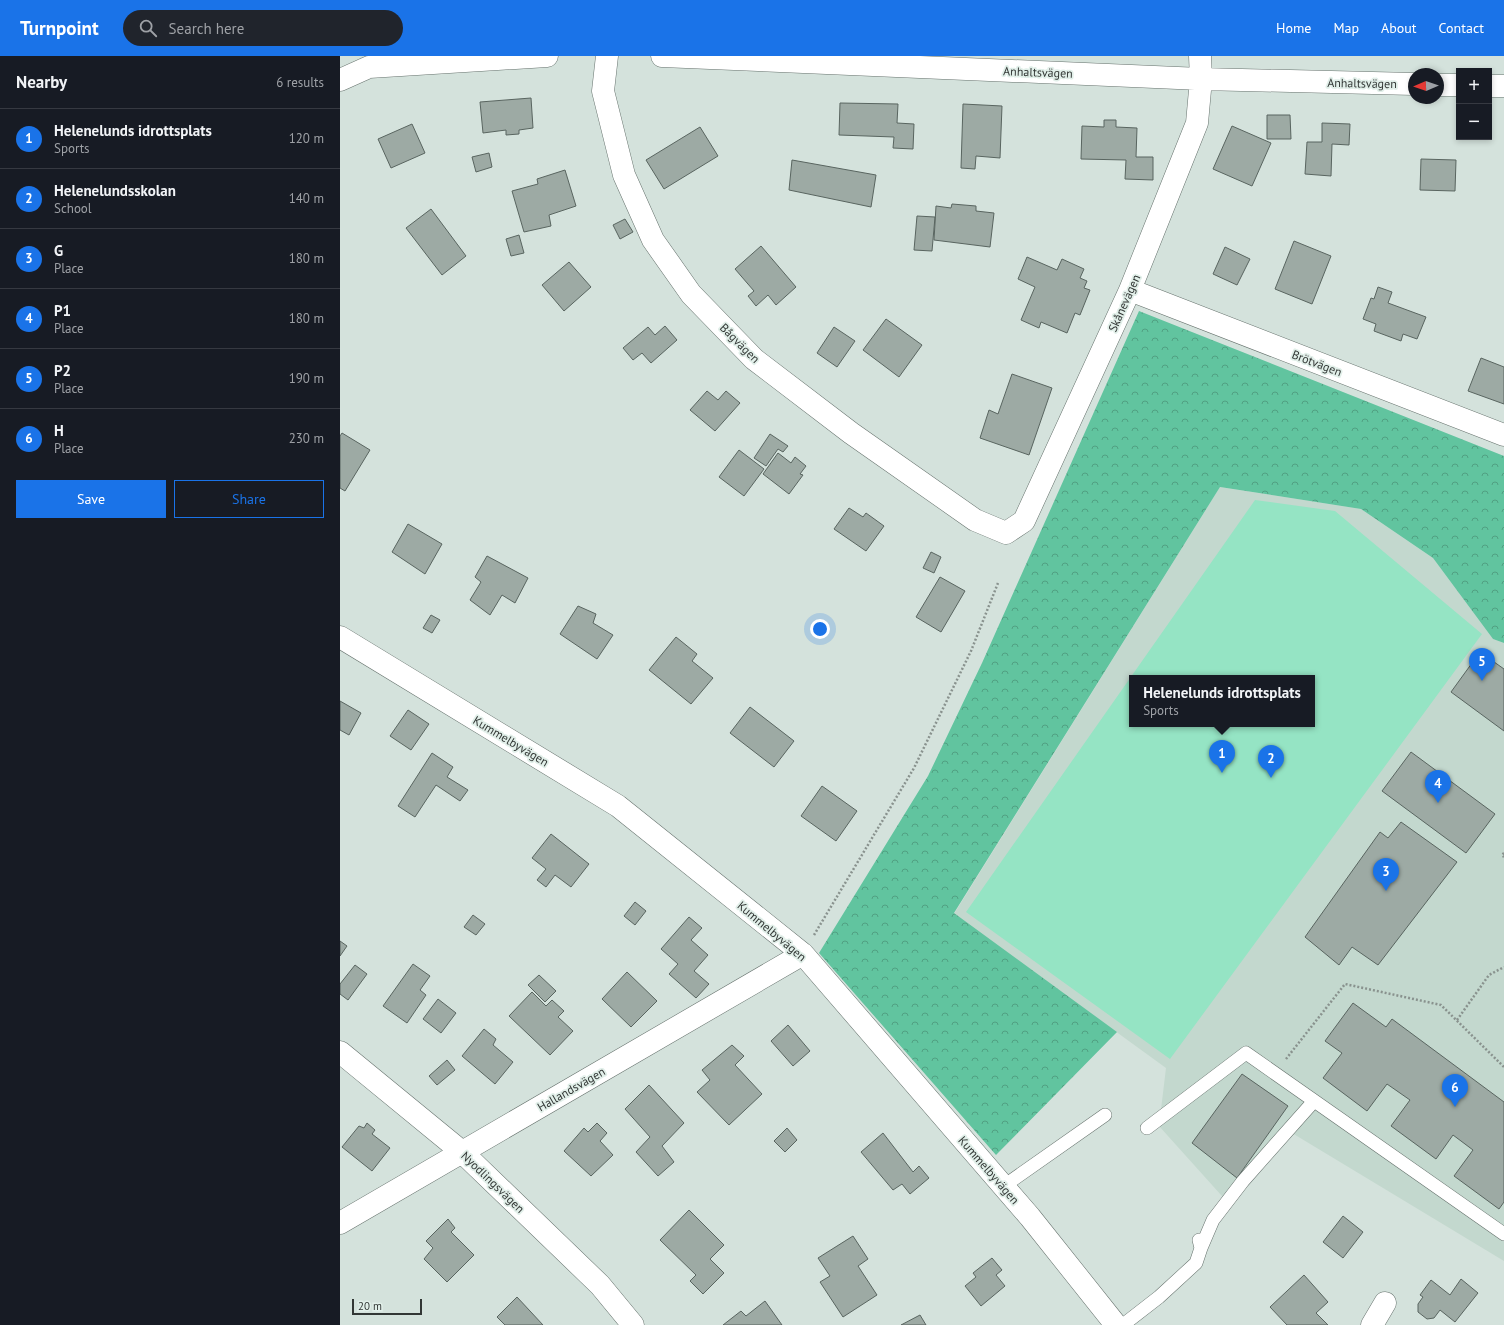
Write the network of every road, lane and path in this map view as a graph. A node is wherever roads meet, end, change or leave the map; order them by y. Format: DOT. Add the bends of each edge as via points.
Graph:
graph roads {
  1 [pos="547,56"];
  2 [pos="607,56"];
  3 [pos="662,56"];
  4 [pos="1200,56"];
  5 [pos="1202,79"];
  6 [pos="340,80"];
  7 [pos="1408,84"];
  8 [pos="1444,85"];
  9 [pos="1456,85"];
  10 [pos="1492,86"];
  11 [pos="1504,86"];
  12 [pos="1130,290"];
  13 [pos="1504,435"];
  14 [pos="1006,533"];
  15 [pos="998,584"];
  16 [pos="340,637"];
  17 [pos="1504,853"];
  18 [pos="1504,857"];
  19 [pos="803,954"];
  20 [pos="1504,967"];
  21 [pos="1457,1020"];
  22 [pos="340,1052"];
  23 [pos="1504,1067"];
  24 [pos="1275,1073"];
  25 [pos="1314,1101"];
  26 [pos="1105,1115"];
  27 [pos="1147,1128"];
  28 [pos="462,1152"];
  29 [pos="1004,1186"];
  30 [pos="340,1223"];
  31 [pos="1504,1234"];
  32 [pos="1198,1235"];
  33 [pos="1201,1248"];
  34 [pos="1385,1303"];
  35 [pos="633,1325"];
  36 [pos="1116,1325"];
  37 [pos="1123,1325"];
  38 [pos="1372,1325"];
  1 -- 6 [label="street" via="369,67"];
  2 -- 14 [label="street, Bågvägen" via="602,91 624,175 653,240 692,294 754,359 851,433 975,520"];
  3 -- 5 [label="street, Anhaltsvägen"];
  4 -- 5 [label="street, Skånevägen"];
  5 -- 7 [label="street, Anhaltsvägen"];
  5 -- 12 [label="street, Skånevägen" via="1197,123"];
  8 -- 9 [label="street"];
  10 -- 11 [label="street"];
  12 -- 13 [label="street, Brötvägen"];
  12 -- 14 [label="street, Skånevägen" via="1024,521"];
  15 -- 19 [label="path" via="971,651 914,768"];
  16 -- 19 [label="street, Kummelbyvägen" via="618,806"];
  17 -- 18 [label="path"];
  19 -- 28 [label="street, Hallandsvägen"];
  19 -- 29 [label="street, Kummelbyvägen"];
  20 -- 21 [label="path" via="1489,975"];
  21 -- 23 [label="path"];
  21 -- 24 [label="path" via="1441,1005 1346,984"];
  22 -- 28 [label="street, Nyodlingsvägen"];
  24 -- 25 [label="lane"];
  24 -- 27 [label="lane" via="1246,1053"];
  25 -- 31 [label="lane"];
  25 -- 33 [label="lane" via="1213,1220"];
  26 -- 29 [label="lane"];
  28 -- 30 [label="street, Hallandsvägen"];
  28 -- 35 [label="street, Nyodlingsvägen" via="600,1285"];
  29 -- 36 [label="street, Kummelbyvägen"];
  32 -- 33 [label="lane"];
  33 -- 37 [label="lane" via="1196,1263"];
  34 -- 38 [label="street"];
}
